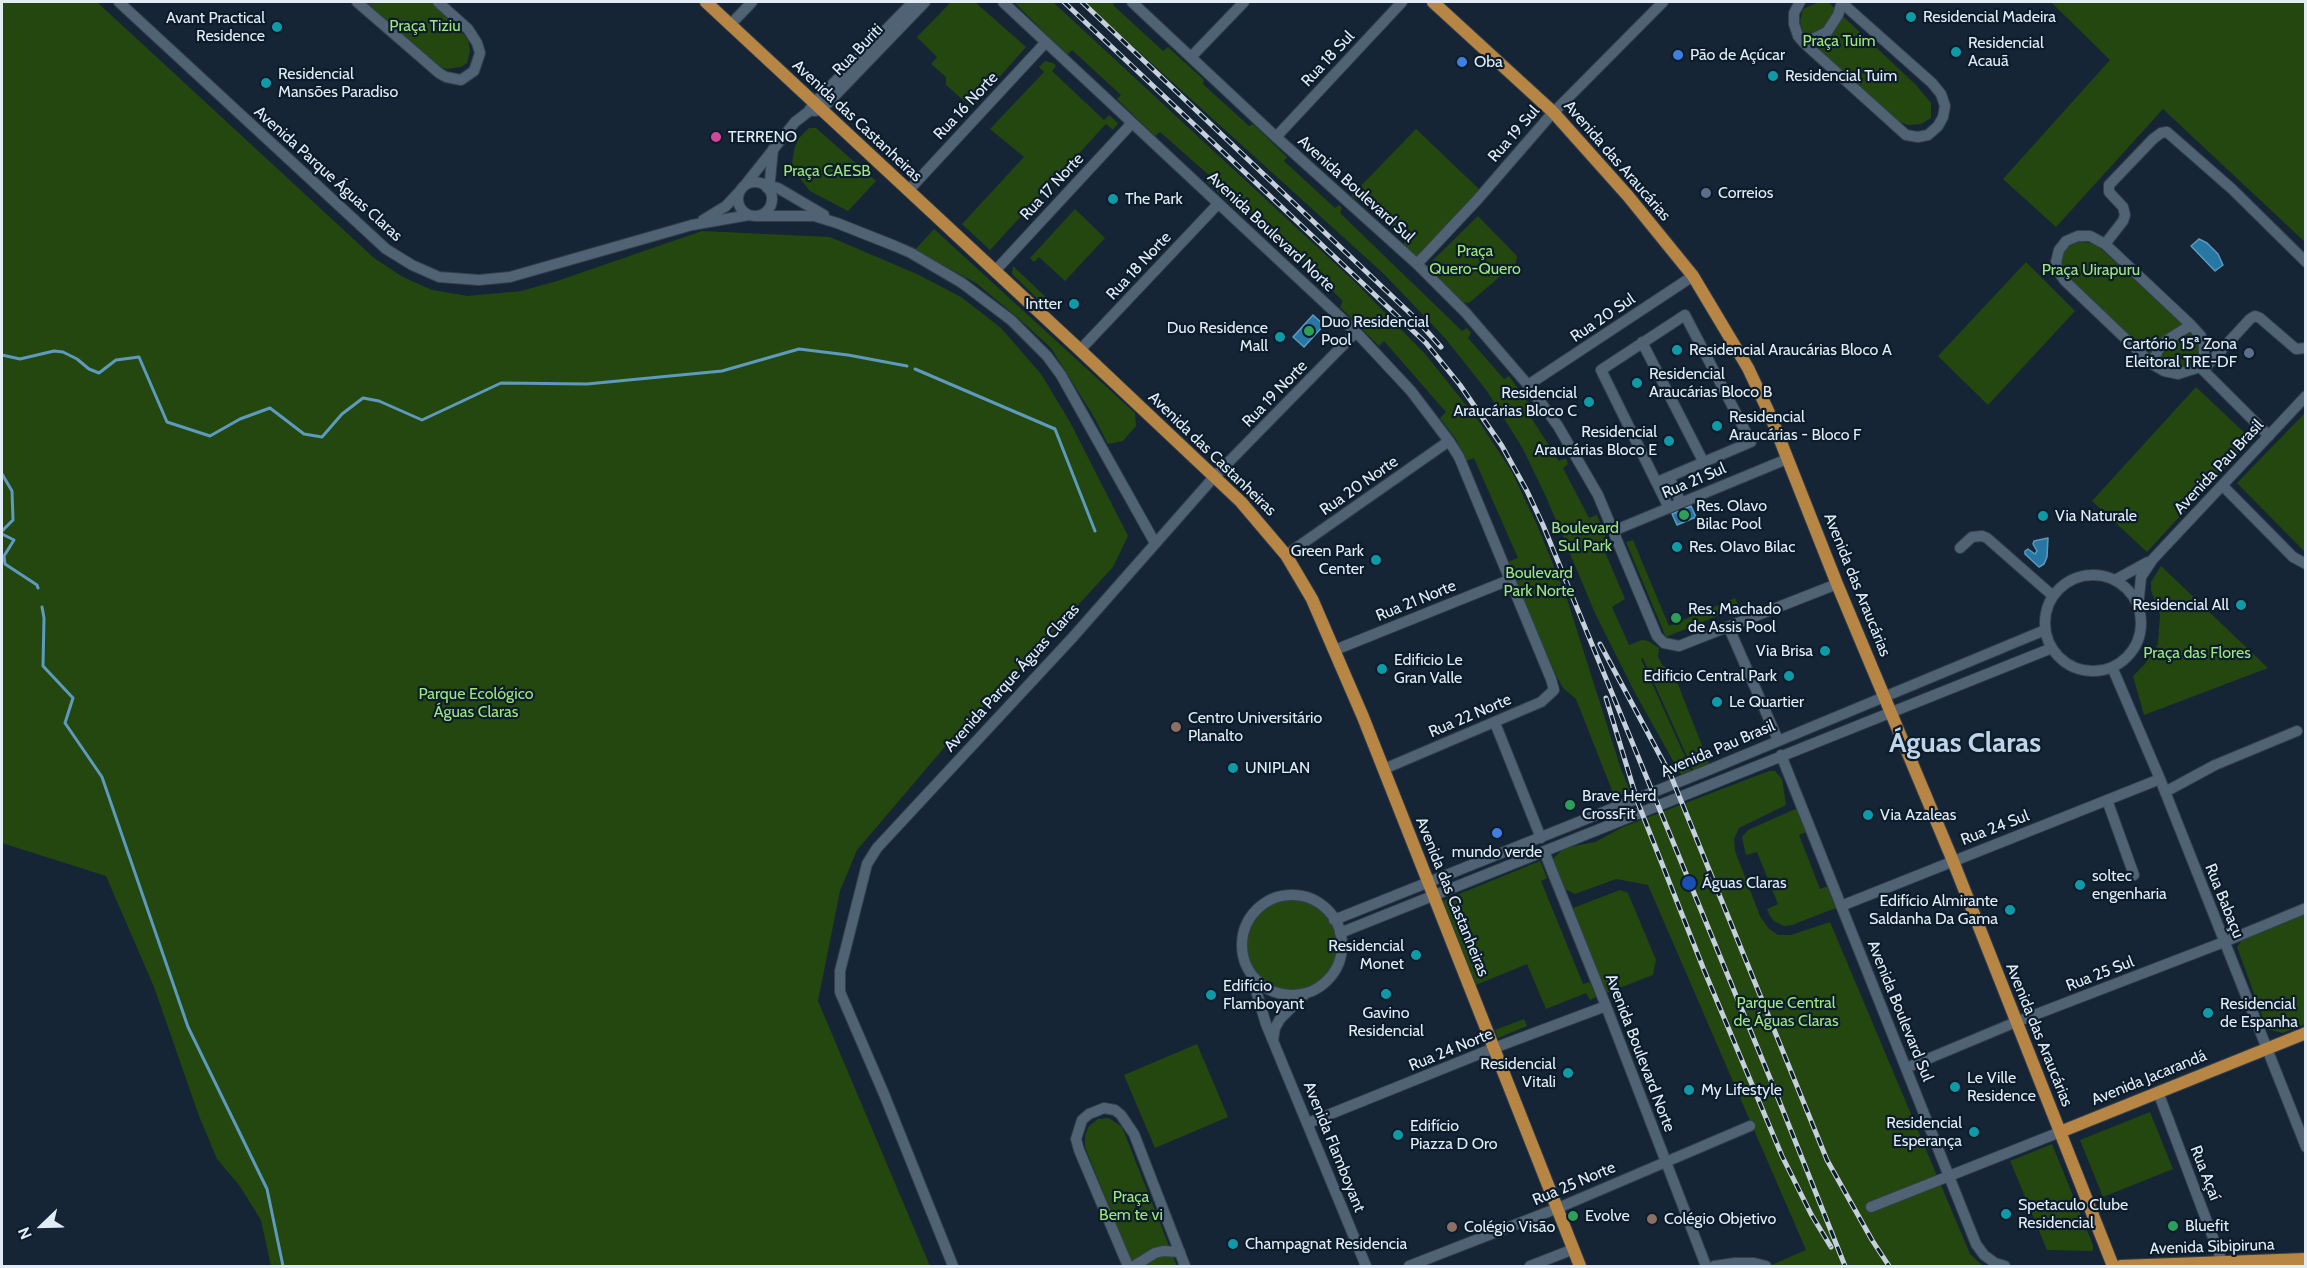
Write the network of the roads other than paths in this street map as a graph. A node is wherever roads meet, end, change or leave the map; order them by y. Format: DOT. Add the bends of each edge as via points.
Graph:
graph roads {
  1 [pos="119,2"];
  2 [pos="357,2"];
  3 [pos="438,2"];
  4 [pos="706,2"];
  5 [pos="752,2"];
  6 [pos="913,2"];
  7 [pos="925,2"];
  8 [pos="1003,2"];
  9 [pos="1132,2"];
  10 [pos="1244,2"];
  11 [pos="1402,2"];
  12 [pos="1433,2"];
  13 [pos="1663,2"];
  14 [pos="1792,2"];
  15 [pos="1800,2"];
  16 [pos="1841,2"];
  17 [pos="1794,13"];
  18 [pos="730,25"];
  19 [pos="1046,42"];
  20 [pos="1804,43"];
  21 [pos="1192,56"];
  22 [pos="814,108"];
  23 [pos="1553,112"];
  24 [pos="1132,123"];
  25 [pos="1276,137"];
  26 [pos="773,149"];
  27 [pos="766,187"];
  28 [pos="742,188"];
  29 [pos="908,191"];
  30 [pos="1218,204"];
  31 [pos="753,215"];
  32 [pos="837,223"];
  33 [pos="692,225"];
  34 [pos="2105,244"];
  35 [pos="2306,262"];
  36 [pos="1417,264"];
  37 [pos="995,271"];
  38 [pos="1693,276"];
  39 [pos="2192,325"];
  40 [pos="1356,332"];
  41 [pos="1642,342"];
  42 [pos="2306,348"];
  43 [pos="1080,350"];
  44 [pos="2152,364"];
  45 [pos="2201,368"];
  46 [pos="1528,385"];
  47 [pos="2306,396"];
  48 [pos="2269,436"];
  49 [pos="1449,441"];
  50 [pos="1787,459"];
  51 [pos="1704,463"];
  52 [pos="1214,477"];
  53 [pos="1669,477"];
  54 [pos="1657,482"];
  55 [pos="2223,486"];
  56 [pos="1681,503"];
  57 [pos="1669,508"];
  58 [pos="1613,531"];
  59 [pos="1155,543"];
  60 [pos="1960,548"];
  61 [pos="1286,555"];
  62 [pos="2153,559"];
  63 [pos="2306,564"];
  64 [pos="1509,580"];
  65 [pos="2115,580"];
  66 [pos="1837,585"];
  67 [pos="2053,596"];
  68 [pos="2138,607"];
  69 [pos="1729,628"];
  70 [pos="2046,630"];
  71 [pos="2052,648"];
  72 [pos="1335,650"];
  73 [pos="2112,667"];
  74 [pos="1551,679"];
  75 [pos="1885,697"];
  76 [pos="1892,711"];
  77 [pos="1495,723"];
  78 [pos="2297,731"];
  79 [pos="1778,740"];
  80 [pos="1781,755"];
  81 [pos="1384,769"];
  82 [pos="2160,779"];
  83 [pos="2165,792"];
  84 [pos="2107,800"];
  85 [pos="1541,838"];
  86 [pos="1544,851"];
  87 [pos="1953,861"];
  88 [pos="2134,875"];
  89 [pos="1430,890"];
  90 [pos="1841,906"];
  91 [pos="2306,908"];
  92 [pos="1334,920"];
  93 [pos="1340,933"];
  94 [pos="2224,942"];
  95 [pos="1252,975"];
  96 [pos="1305,994"];
  97 [pos="1606,1006"];
  98 [pos="2016,1022"];
  99 [pos="2306,1033"];
  100 [pos="1273,1040"];
  101 [pos="1494,1048"];
  102 [pos="2267,1048"];
  103 [pos="1906,1068"];
  104 [pos="2158,1092"];
  105 [pos="1308,1124"];
  106 [pos="1750,1126"];
  107 [pos="2060,1132"];
  108 [pos="2306,1147"];
  109 [pos="1665,1162"];
  110 [pos="1949,1175"];
  111 [pos="1871,1207"];
  112 [pos="1558,1208"];
  113 [pos="1574,1249"];
  114 [pos="1180,1252"];
  115 [pos="2306,1259"];
  116 [pos="2223,1264"];
  117 [pos="953,1266"];
  118 [pos="1128,1266"];
  119 [pos="1134,1266"];
  120 [pos="1185,1266"];
  121 [pos="1366,1266"];
  122 [pos="1409,1266"];
  123 [pos="1530,1266"];
  124 [pos="1580,1266"];
  125 [pos="1706,1266"];
  126 [pos="1714,1266"];
  127 [pos="1766,1266"];
  128 [pos="2005,1266"];
  129 [pos="2113,1266"];
  130 [pos="2121,1266"];
  1 -- 33 [label="street, Avenida Parque Águas Claras" via="386,249 432,274 452,279 510,277"];
  2 -- 3 [label="street" via="439,73 461,81 474,71 480,53 468,29"];
  4 -- 18 [label="main road, Avenida das Castanheiras"];
  5 -- 18 [label="street"];
  6 -- 22 [label="street, Rua Buriti"];
  7 -- 22 [label="street, Rua Buriti"];
  8 -- 19 [label="street, Avenida Boulevard Norte"];
  9 -- 21 [label="street, Avenida Boulevard Sul"];
  10 -- 21 [label="street"];
  11 -- 25 [label="street, Rua 18 Sul"];
  12 -- 23 [label="main road, Avenida das Araucárias"];
  13 -- 23 [label="street, Rua 19 Sul"];
  14 -- 17 [label="street"];
  15 -- 17 [label="street"];
  16 -- 20 [label="street" via="1827,32"];
  16 -- 20 [label="street" via="1941,94 1945,105 1943,117 1935,130 1918,137 1906,135"];
  17 -- 20 [label="street" via="1794,24"];
  18 -- 22 [label="main road, Avenida das Castanheiras"];
  19 -- 24 [label="street, Avenida Boulevard Norte"];
  19 -- 29 [label="street, Rua 16 Norte"];
  21 -- 25 [label="street, Avenida Boulevard Sul"];
  22 -- 26 [label="street, Rua Buriti" via="795,122"];
  22 -- 29 [label="main road, Avenida das Castanheiras"];
  23 -- 36 [label="street, Rua 19 Sul"];
  23 -- 38 [label="main road, Avenida das Araucárias"];
  24 -- 30 [label="street, Avenida Boulevard Norte"];
  24 -- 37 [label="street, Rua 17 Norte"];
  25 -- 36 [label="street, Avenida Boulevard Sul"];
  26 -- 27 [label="street"];
  26 -- 28 [label="street, Rua Buriti"];
  27 -- 28 [label="street" via="758,182"];
  27 -- 31 [label="street" via="771,202 766,212"];
  27 -- 32 [label="street, Avenida Parque Águas Claras" via="778,189"];
  28 -- 31 [label="street" via="740,208"];
  28 -- 33 [label="street, Avenida Parque Águas Claras" via="726,206"];
  29 -- 37 [label="main road, Avenida das Castanheiras"];
  30 -- 40 [label="street, Avenida Boulevard Norte"];
  30 -- 43 [label="street, Rua 18 Norte"];
  31 -- 32 [label="street, Avenida Parque Águas Claras" via="814,216"];
  31 -- 33 [label="street, Avenida Parque Águas Claras"];
  32 -- 59 [label="street, Avenida Parque Águas Claras" via="911,253 962,284 1028,336 1061,375"];
  34 -- 35 [label="street" via="2125,215 2109,192 2109,185 2154,139 2167,132"];
  34 -- 39 [label="street"];
  34 -- 44 [label="street" via="2090,236 2066,241 2059,250 2058,271"];
  36 -- 46 [label="street, Avenida Boulevard Sul"];
  37 -- 43 [label="main road, Avenida das Castanheiras"];
  38 -- 46 [label="street, Rua 20 Sul"];
  38 -- 50 [label="main road, Avenida das Araucárias" via="1756,383"];
  39 -- 44 [label="street" via="2167,340"];
  39 -- 45 [label="street" via="2204,345"];
  40 -- 49 [label="street, Avenida Boulevard Norte" via="1411,391"];
  40 -- 52 [label="street, Rua 19 Norte"];
  41 -- 51 [label="street"];
  41 -- 51 [label="street" via="1686,316 1749,437 1748,444"];
  41 -- 54 [label="street" via="1601,370"];
  42 -- 45 [label="street" via="2296,349 2255,316"];
  43 -- 52 [label="main road, Avenida das Castanheiras"];
  44 -- 45 [label="street" via="2178,374"];
  45 -- 48 [label="street"];
  46 -- 58 [label="street, Avenida Boulevard Sul" via="1579,460"];
  47 -- 48 [label="street, Avenida Pau Brasil"];
  48 -- 55 [label="street, Avenida Pau Brasil"];
  49 -- 61 [label="street, Rua 20 Norte"];
  49 -- 64 [label="street, Avenida Boulevard Norte"];
  50 -- 56 [label="street, Rua 21 Sul"];
  50 -- 66 [label="main road, Avenida das Araucárias"];
  51 -- 53 [label="street"];
  52 -- 59 [label="street, Rua 19 Norte"];
  52 -- 61 [label="main road, Avenida das Castanheiras" via="1251,512"];
  53 -- 54 [label="street"];
  53 -- 56 [label="street"];
  54 -- 57 [label="street"];
  55 -- 62 [label="street, Avenida Pau Brasil"];
  55 -- 63 [label="street" via="2293,557"];
  56 -- 57 [label="street, Rua 21 Sul"];
  57 -- 58 [label="street, Rua 21 Sul"];
  58 -- 69 [label="street, Avenida Boulevard Sul" via="1656,636 1668,646 1680,646"];
  59 -- 117 [label="street, Avenida Parque Águas Claras" via="877,848 862,881 838,980 840,992"];
  60 -- 67 [label="street" via="1972,537 1987,538"];
  61 -- 72 [label="main road, Avenida das Castanheiras"];
  62 -- 65 [label="street, Avenida Pau Brasil"];
  62 -- 68 [label="street, Avenida Pau Brasil" via="2141,577"];
  64 -- 72 [label="street, Rua 21 Norte"];
  64 -- 74 [label="street, Avenida Boulevard Norte"];
  65 -- 67 [label="street" via="2081,576"];
  65 -- 68 [label="street"];
  66 -- 69 [label="street"];
  66 -- 75 [label="main road, Avenida das Araucárias"];
  67 -- 70 [label="street" via="2046,612"];
  68 -- 73 [label="street" via="2138,639 2130,654"];
  69 -- 79 [label="street"];
  70 -- 71 [label="street"];
  70 -- 75 [label="street, Avenida Pau Brasil"];
  71 -- 73 [label="street" via="2074,667 2088,671"];
  71 -- 76 [label="street, Avenida Pau Brasil"];
  72 -- 81 [label="main road, Avenida das Castanheiras"];
  73 -- 82 [label="street, Rua Babaçu"];
  74 -- 77 [label="street, Rua 22 Norte" via="1554,690 1549,697"];
  75 -- 76 [label="main road, Avenida das Araucárias"];
  75 -- 79 [label="street, Avenida Pau Brasil"];
  76 -- 80 [label="street, Avenida Pau Brasil"];
  76 -- 87 [label="main road, Avenida das Araucárias"];
  77 -- 81 [label="street, Rua 22 Norte"];
  77 -- 85 [label="street"];
  78 -- 83 [label="street" via="2215,765"];
  79 -- 85 [label="street, Avenida Pau Brasil"];
  80 -- 86 [label="street, Avenida Pau Brasil"];
  80 -- 90 [label="street, Avenida Boulevard Sul"];
  81 -- 89 [label="main road, Avenida das Castanheiras"];
  82 -- 83 [label="street, Rua Babaçu"];
  82 -- 84 [label="street, Rua 24 Sul"];
  83 -- 94 [label="street, Rua Babaçu"];
  84 -- 87 [label="street, Rua 24 Sul"];
  84 -- 88 [label="street"];
  85 -- 89 [label="street, Avenida Pau Brasil"];
  86 -- 89 [label="street, Avenida Pau Brasil"];
  86 -- 97 [label="street, Avenida Boulevard Norte"];
  87 -- 90 [label="street, Rua 24 Sul"];
  87 -- 98 [label="main road, Avenida das Araucárias"];
  89 -- 92 [label="street, Avenida Pau Brasil"];
  89 -- 93 [label="street, Avenida Pau Brasil"];
  89 -- 101 [label="main road, Avenida das Castanheiras"];
  90 -- 103 [label="street, Avenida Boulevard Sul"];
  91 -- 94 [label="street, Rua 25 Sul"];
  92 -- 93 [label="street"];
  92 -- 95 [label="street" via="1325,907 1295,894 1264,903 1252,914 1243,937 1244,960"];
  93 -- 96 [label="street" via="1340,962 1332,976"];
  94 -- 98 [label="street, Rua 25 Sul"];
  94 -- 102 [label="street, Rua Babaçu"];
  95 -- 96 [label="street" via="1266,988 1285,995"];
  95 -- 100 [label="street, Avenida Flamboyant"];
  96 -- 100 [label="street" via="1280,1019"];
  97 -- 101 [label="street, Rua 24 Norte"];
  97 -- 109 [label="street, Avenida Boulevard Norte"];
  98 -- 103 [label="street, Rua 25 Sul"];
  98 -- 107 [label="main road, Avenida das Araucárias"];
  99 -- 102 [label="main road, Avenida Jacarandá"];
  100 -- 105 [label="street, Avenida Flamboyant"];
  101 -- 105 [label="street, Rua 24 Norte"];
  101 -- 112 [label="main road, Avenida das Castanheiras"];
  102 -- 104 [label="main road, Avenida Jacarandá"];
  102 -- 108 [label="street, Rua Babaçu"];
  103 -- 110 [label="street, Avenida Boulevard Sul"];
  104 -- 107 [label="main road, Avenida Jacarandá"];
  104 -- 116 [label="street, Rua Açaí"];
  105 -- 121 [label="street, Avenida Flamboyant"];
  106 -- 109 [label="street, Rua 25 Norte"];
  107 -- 110 [label="street, Avenida Jacarandá"];
  107 -- 129 [label="main road, Avenida das Araucárias"];
  109 -- 112 [label="street, Rua 25 Norte"];
  109 -- 125 [label="street, Avenida Boulevard Norte"];
  110 -- 111 [label="street, Avenida Jacarandá"];
  110 -- 128 [label="street, Avenida Boulevard Sul" via="1976,1244 1990,1259"];
  112 -- 113 [label="main road, Avenida das Castanheiras"];
  112 -- 122 [label="street, Rua 25 Norte"];
  113 -- 123 [label="street"];
  113 -- 124 [label="main road, Avenida das Castanheiras"];
  114 -- 118 [label="street" via="1128,1123 1115,1110 1104,1108 1082,1120 1076,1139"];
  114 -- 119 [label="street" via="1155,1253"];
  114 -- 120 [label="street"];
  115 -- 116 [label="main road, Avenida Sibipiruna"];
  116 -- 130 [label="main road, Avenida Sibipiruna"];
  126 -- 127 [label="street"];
}
